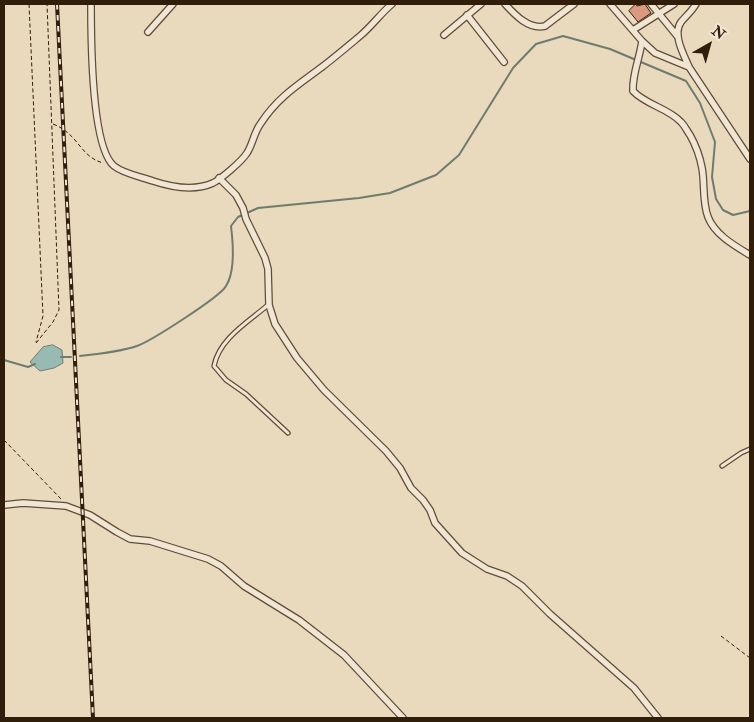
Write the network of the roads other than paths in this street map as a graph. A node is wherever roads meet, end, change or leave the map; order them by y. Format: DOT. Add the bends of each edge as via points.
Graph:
graph roads {
  1 [pos="91,4"];
  2 [pos="173,4"];
  3 [pos="387,4"];
  4 [pos="392,4"];
  5 [pos="481,4"];
  6 [pos="505,4"];
  7 [pos="574,4"];
  8 [pos="610,4"];
  9 [pos="651,4"];
  10 [pos="674,4"];
  11 [pos="696,4"];
  12 [pos="473,6"];
  13 [pos="384,11"];
  14 [pos="658,14"];
  15 [pos="467,15"];
  16 [pos="633,30"];
  17 [pos="148,32"];
  18 [pos="444,35"];
  19 [pos="679,38"];
  20 [pos="642,41"];
  21 [pos="504,62"];
  22 [pos="689,68"];
  23 [pos="750,159"];
  24 [pos="219,178"];
  25 [pos="750,255"];
  26 [pos="269,305"];
  27 [pos="288,432"];
  28 [pos="750,449"];
  29 [pos="722,466"];
  30 [pos="4,505"];
  31 [pos="403,718"];
  32 [pos="658,718"];
  1 -- 24 [label="street" via="97,119 103,147 114,166 186,188 212,183"];
  2 -- 17 [label="street"];
  3 -- 13 [label="street"];
  4 -- 13 [label="street"];
  5 -- 12 [label="street"];
  6 -- 7 [label="street" via="523,21 540,27"];
  8 -- 16 [label="street"];
  9 -- 14 [label="street"];
  10 -- 14 [label="street"];
  11 -- 19 [label="street" via="677,30"];
  12 -- 15 [label="street"];
  13 -- 24 [label="street" via="362,34 286,93 261,122 247,154"];
  14 -- 16 [label="street"];
  14 -- 19 [label="street"];
  15 -- 18 [label="street"];
  15 -- 21 [label="street"];
  16 -- 20 [label="street"];
  19 -- 22 [label="street"];
  20 -- 22 [label="street" via="655,53"];
  20 -- 25 [label="street" via="633,91 681,122 702,167 708,218 732,245"];
  22 -- 23 [label="street"];
  24 -- 26 [label="street" via="244,208 264,258 268,270"];
  26 -- 27 [label="lane" via="228,339 214,366"];
  26 -- 32 [label="street" via="275,324 298,358 324,390 386,451 430,510 444,535 474,562 522,586 634,688"];
  28 -- 29 [label="lane"];
  30 -- 31 [label="street" via="66,506 90,515 130,539 194,554 221,566 244,586 299,620 344,655"];
}
